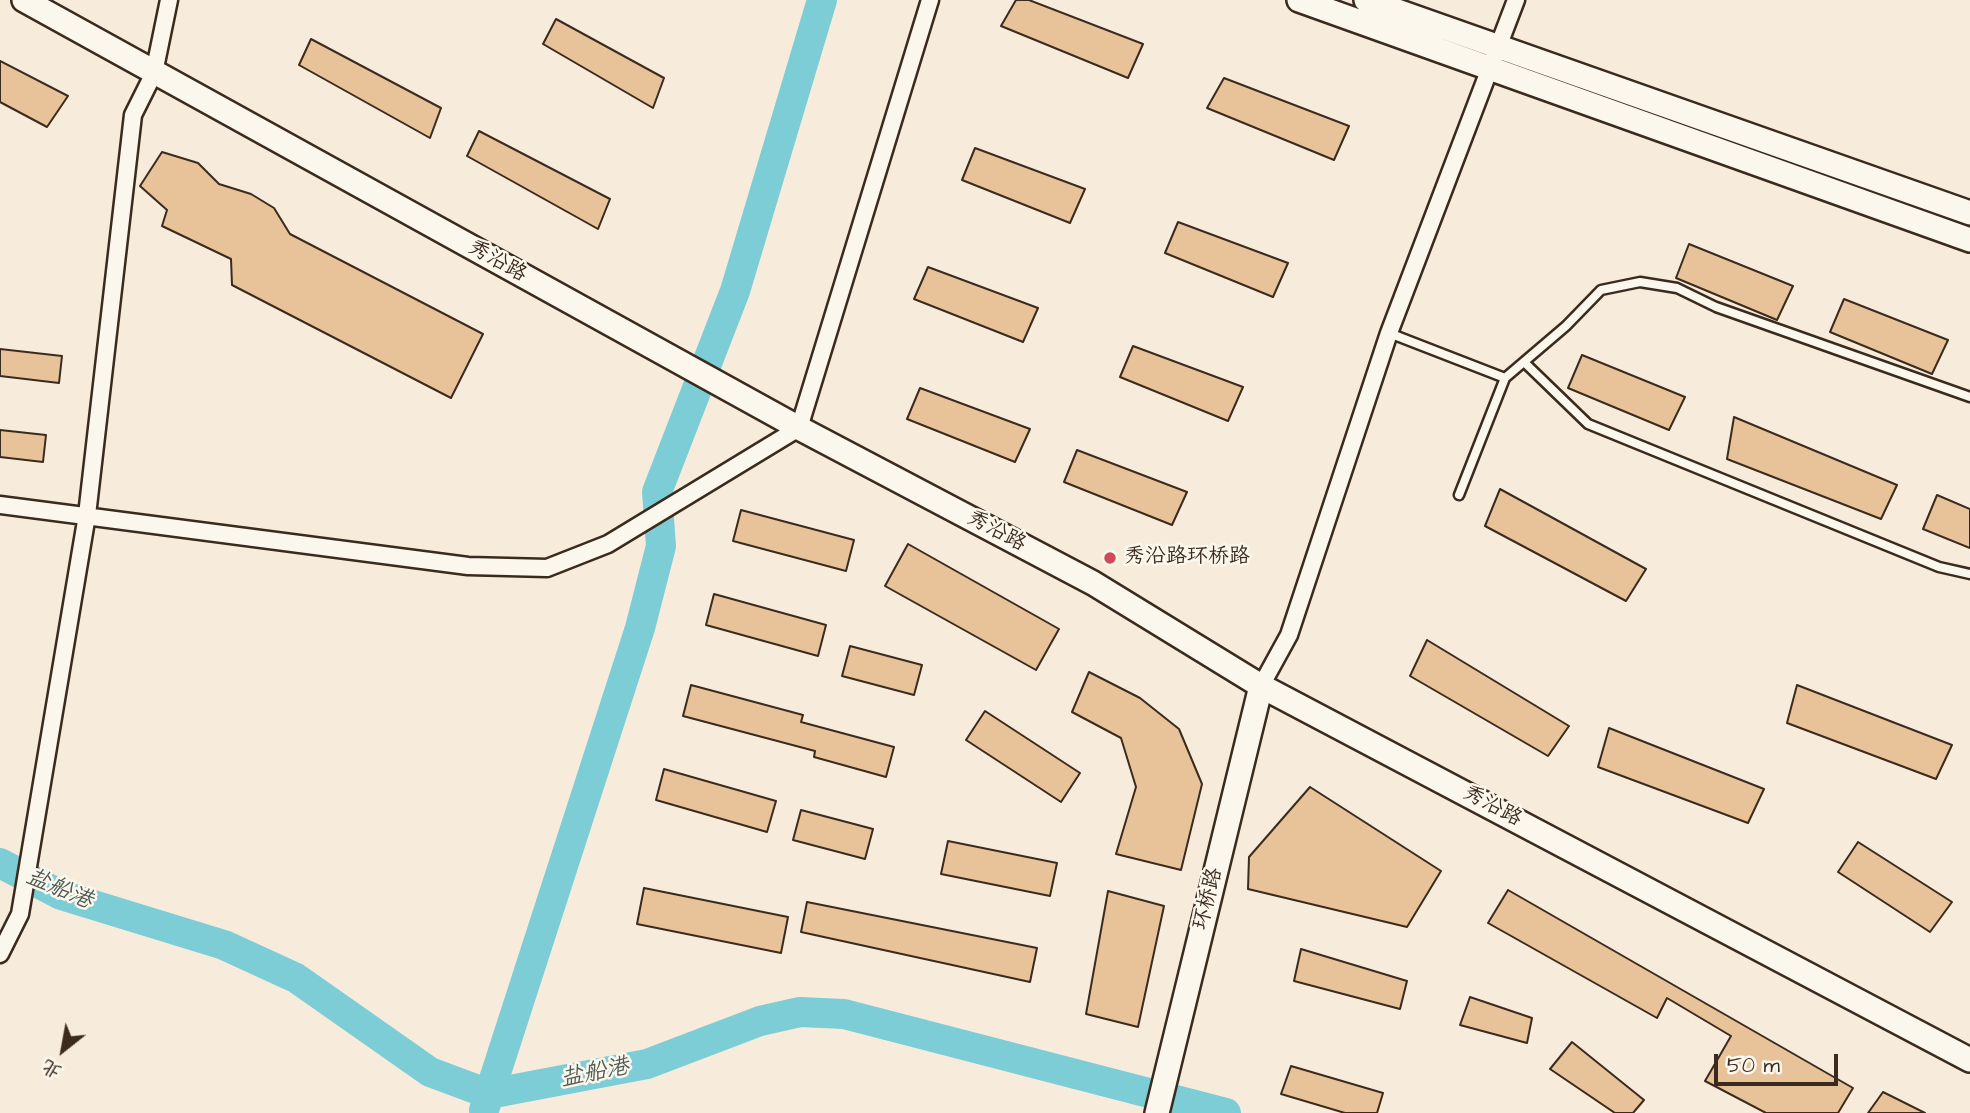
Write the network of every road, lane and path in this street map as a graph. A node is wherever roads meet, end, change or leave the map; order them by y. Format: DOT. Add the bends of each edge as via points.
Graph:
graph roads {
  1 [pos="24,0"];
  2 [pos="169,0"];
  3 [pos="929,0"];
  4 [pos="1298,0"];
  5 [pos="1366,0"];
  6 [pos="1516,0"];
  7 [pos="1494,58"];
  8 [pos="154,73"];
  9 [pos="1970,213"];
  10 [pos="1970,240"];
  11 [pos="1389,333"];
  12 [pos="1525,363"];
  13 [pos="1506,378"];
  14 [pos="1970,397"];
  15 [pos="799,428"];
  16 [pos="1459,495"];
  17 [pos="0,505"];
  18 [pos="87,516"];
  19 [pos="1970,574"];
  20 [pos="1261,686"];
  21 [pos="0,954"];
  22 [pos="1970,1060"];
  23 [pos="1157,1113"];
  1 -- 8 [label="main road, 秀沿路"];
  2 -- 8 [label="street"];
  3 -- 15 [label="street"];
  4 -- 7 [label="main road"];
  5 -- 7 [label="main road"];
  6 -- 7 [label="street"];
  7 -- 9 [label="main road"];
  7 -- 10 [label="main road"];
  7 -- 11 [label="street"];
  8 -- 15 [label="main road, 秀沿路"];
  8 -- 18 [label="street" via="133,115"];
  11 -- 13 [label="lane"];
  11 -- 20 [label="street" via="1289,635"];
  12 -- 13 [label="lane"];
  12 -- 14 [label="lane" via="1601,290 1640,282 1677,288 1716,307"];
  12 -- 19 [label="lane" via="1588,424 1939,567"];
  13 -- 16 [label="lane"];
  15 -- 18 [label="street" via="608,544 547,568 468,566"];
  15 -- 20 [label="main road, 秀沿路" via="1093,583"];
  17 -- 18 [label="street"];
  18 -- 21 [label="street" via="20,914"];
  20 -- 22 [label="main road, 秀沿路"];
  20 -- 23 [label="main road, 环桥路"];
}
